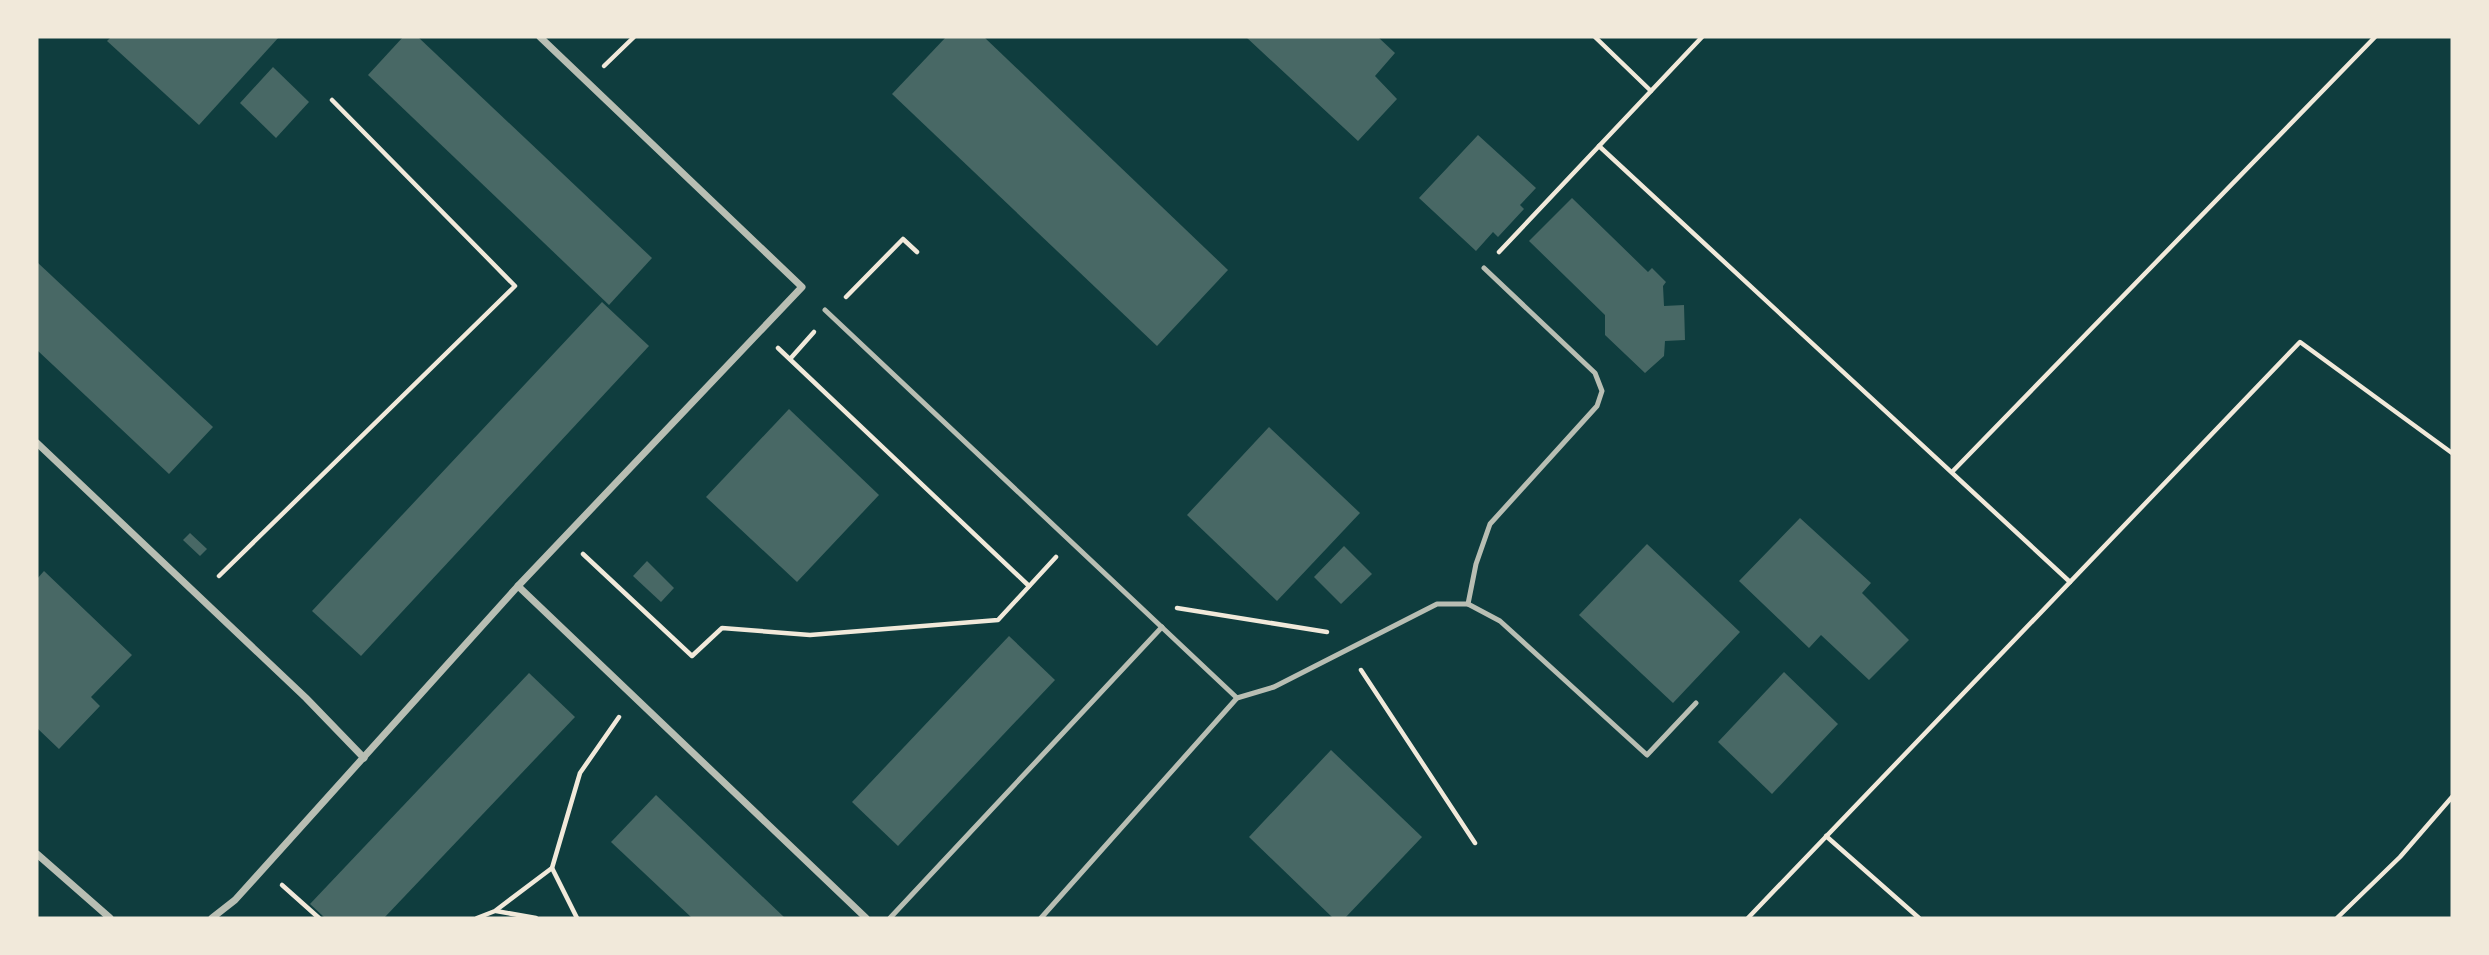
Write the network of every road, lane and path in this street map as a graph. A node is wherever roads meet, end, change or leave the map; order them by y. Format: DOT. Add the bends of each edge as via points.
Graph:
graph roads {
  1 [pos="541,37"];
  2 [pos="634,37"];
  3 [pos="1595,37"];
  4 [pos="1702,37"];
  5 [pos="2375,37"];
  6 [pos="589,81"];
  7 [pos="1651,91"];
  8 [pos="332,100"];
  9 [pos="1599,146"];
  10 [pos="903,239"];
  11 [pos="917,252"];
  12 [pos="1484,268"];
  13 [pos="825,310"];
  14 [pos="760,331"];
  15 [pos="37,443"];
  16 [pos="2452,453"];
  17 [pos="1952,472"];
  18 [pos="565,537"];
  19 [pos="1070,541"];
  20 [pos="219,576"];
  21 [pos="2070,582"];
  22 [pos="518,586"];
  23 [pos="1029,586"];
  24 [pos="1468,604"];
  25 [pos="1162,627"];
  26 [pos="634,696"];
  27 [pos="1237,698"];
  28 [pos="1696,703"];
  29 [pos="364,758"];
  30 [pos="2452,797"];
  31 [pos="1826,836"];
  32 [pos="37,854"];
  33 [pos="263,868"];
  34 [pos="552,868"];
  35 [pos="495,911"];
  36 [pos="110,918"];
  37 [pos="212,918"];
  38 [pos="319,918"];
  39 [pos="477,918"];
  40 [pos="536,918"];
  41 [pos="577,918"];
  42 [pos="866,918"];
  43 [pos="890,918"];
  44 [pos="1041,918"];
  45 [pos="1748,918"];
  46 [pos="1919,918"];
  47 [pos="2337,918"];
  1 -- 6 [label="street"];
  2 -- 6 [label="path"];
  3 -- 7 [label="path"];
  4 -- 7 [label="path"];
  5 -- 17 [label="path"];
  6 -- 14 [label="street" via="802,287"];
  7 -- 9 [label="path"];
  8 -- 20 [label="path" via="515,286"];
  9 -- 12 [label="path"];
  9 -- 17 [label="path"];
  10 -- 11 [label="path"];
  12 -- 24 [label="lane" via="1595,373 1602,391 1597,406 1490,524"];
  13 -- 19 [label="lane"];
  14 -- 18 [label="street"];
  14 -- 23 [label="path"];
  15 -- 29 [label="street"];
  16 -- 21 [label="path" via="2301,342"];
  17 -- 21 [label="path"];
  18 -- 22 [label="street"];
  18 -- 23 [label="path" via="692,656 722,628 810,635 998,620"];
  19 -- 23 [label="path"];
  19 -- 25 [label="lane"];
  21 -- 31 [label="path"];
  22 -- 26 [label="street"];
  22 -- 29 [label="street"];
  24 -- 27 [label="lane" via="1437,604 1274,687"];
  24 -- 28 [label="lane" via="1500,621 1647,755"];
  25 -- 27 [label="lane"];
  25 -- 43 [label="lane"];
  26 -- 34 [label="path" via="580,773"];
  26 -- 42 [label="street"];
  27 -- 44 [label="lane"];
  29 -- 33 [label="street"];
  30 -- 47 [label="path" via="2400,857"];
  31 -- 45 [label="path"];
  31 -- 46 [label="path"];
  32 -- 36 [label="street"];
  33 -- 37 [label="street"];
  33 -- 38 [label="path"];
  34 -- 35 [label="path"];
  34 -- 41 [label="path"];
  35 -- 39 [label="path"];
  35 -- 40 [label="path"];
}
